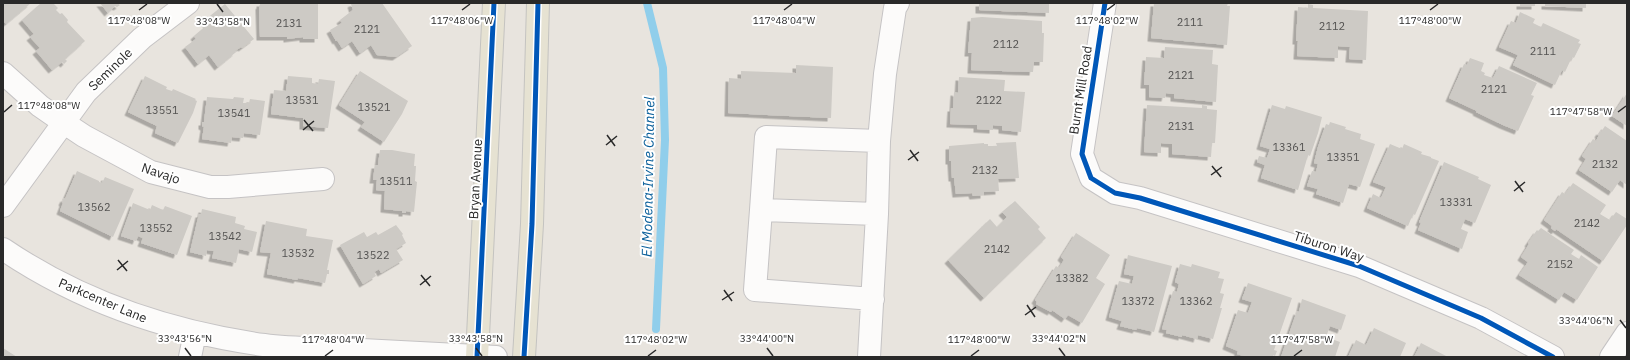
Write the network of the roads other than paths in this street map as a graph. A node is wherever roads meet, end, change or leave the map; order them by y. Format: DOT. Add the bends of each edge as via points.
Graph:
graph roads {
  1 [pos="188,3"];
  2 [pos="494,3"];
  3 [pos="538,3"];
  4 [pos="898,3"];
  5 [pos="1105,3"];
  6 [pos="3,73"];
  7 [pos="63,122"];
  8 [pos="879,141"];
  9 [pos="1091,178"];
  10 [pos="323,179"];
  11 [pos="3,206"];
  12 [pos="761,210"];
  13 [pos="877,214"];
  14 [pos="3,249"];
  15 [pos="873,299"];
  16 [pos="195,333"];
  17 [pos="1627,333"];
  18 [pos="190,357"];
  19 [pos="484,357"];
  20 [pos="524,357"];
  21 [pos="869,357"];
  22 [pos="1553,357"];
  23 [pos="1611,357"];
  1 -- 7 [label="street, Seminole" via="112,65 86,92"];
  2 -- 19 [label="main road, Bryan Avenue"];
  3 -- 20 [label="main road" via="532,224"];
  4 -- 8 [label="street" via="895,8 885,74"];
  5 -- 9 [label="street, Burnt Mill Road" via="1082,154"];
  6 -- 7 [label="street, Navajo" via="40,106"];
  7 -- 10 [label="street, Navajo" via="151,172 210,187"];
  7 -- 11 [label="street, Seminole"];
  8 -- 12 [label="street" via="766,137"];
  8 -- 13 [label="street"];
  9 -- 22 [label="street, Tiburon Way" via="1115,193 1140,198 1359,266 1481,318"];
  12 -- 13 [label="street"];
  12 -- 15 [label="street" via="755,290"];
  13 -- 15 [label="street"];
  14 -- 16 [label="street, Parkcenter Lane" via="94,299 140,317"];
  15 -- 21 [label="street"];
  16 -- 18 [label="street"];
  16 -- 19 [label="street, Parkcenter Lane" via="266,346"];
  17 -- 23 [label="street"];
}
